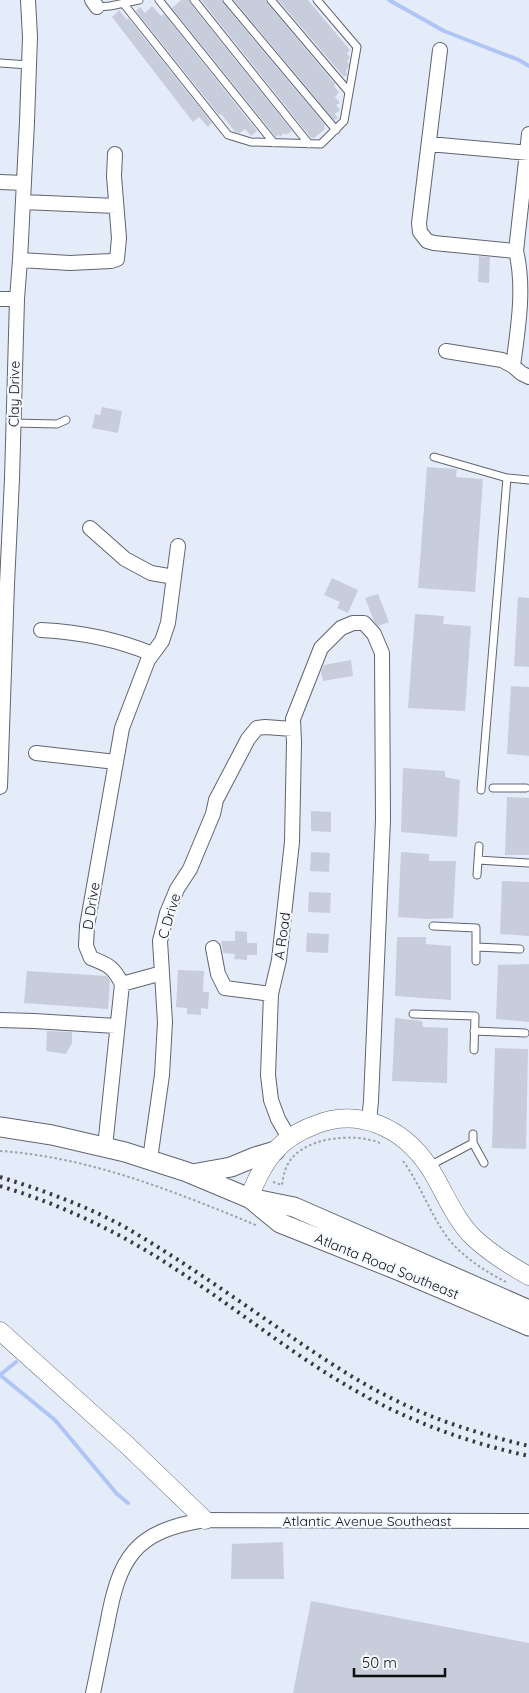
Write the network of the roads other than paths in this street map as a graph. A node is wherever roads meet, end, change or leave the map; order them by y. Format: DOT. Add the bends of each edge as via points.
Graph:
graph roads {
  1 [pos="28,0"];
  2 [pos="139,0"];
  3 [pos="158,0"];
  4 [pos="194,0"];
  5 [pos="227,0"];
  6 [pos="270,0"];
  7 [pos="317,0"];
  8 [pos="94,3"];
  9 [pos="123,3"];
  10 [pos="440,50"];
  11 [pos="0,63"];
  12 [pos="29,65"];
  13 [pos="349,92"];
  14 [pos="336,130"];
  15 [pos="529,134"];
  16 [pos="274,143"];
  17 [pos="309,144"];
  18 [pos="429,144"];
  19 [pos="528,153"];
  20 [pos="115,154"];
  21 [pos="0,182"];
  22 [pos="24,183"];
  23 [pos="23,202"];
  24 [pos="116,206"];
  25 [pos="20,260"];
  26 [pos="521,260"];
  27 [pos="17,298"];
  28 [pos="0,299"];
  29 [pos="446,351"];
  30 [pos="513,366"];
  31 [pos="529,377"];
  32 [pos="66,420"];
  33 [pos="13,423"];
  34 [pos="434,457"];
  35 [pos="507,478"];
  36 [pos="529,480"];
  37 [pos="90,528"];
  38 [pos="178,546"];
  39 [pos="174,577"];
  40 [pos="3,584"];
  41 [pos="3,616"];
  42 [pos="41,630"];
  43 [pos="152,654"];
  44 [pos="2,678"];
  45 [pos="293,729"];
  46 [pos="1,746"];
  47 [pos="36,753"];
  48 [pos="116,762"];
  49 [pos="0,788"];
  50 [pos="493,788"];
  51 [pos="526,788"];
  52 [pos="481,790"];
  53 [pos="479,846"];
  54 [pos="478,860"];
  55 [pos="528,863"];
  56 [pos="477,875"];
  57 [pos="433,926"];
  58 [pos="476,947"];
  59 [pos="213,948"];
  60 [pos="520,949"];
  61 [pos="476,961"];
  62 [pos="162,973"];
  63 [pos="122,984"];
  64 [pos="271,994"];
  65 [pos="413,1014"];
  66 [pos="0,1020"];
  67 [pos="116,1026"];
  68 [pos="474,1031"];
  69 [pos="525,1033"];
  70 [pos="474,1050"];
  71 [pos="369,1121"];
  72 [pos="0,1126"];
  73 [pos="473,1134"];
  74 [pos="472,1143"];
  75 [pos="282,1144"];
  76 [pos="105,1147"];
  77 [pos="150,1159"];
  78 [pos="484,1163"];
  79 [pos="429,1167"];
  80 [pos="192,1174"];
  81 [pos="249,1198"];
  82 [pos="529,1276"];
  83 [pos="529,1310"];
  84 [pos="529,1326"];
  85 [pos="0,1331"];
  86 [pos="205,1520"];
  87 [pos="529,1521"];
  88 [pos="93,1693"];
  1 -- 12 [label="street, Clay Drive"];
  2 -- 9 [label="lane"];
  3 -- 16 [label="lane"];
  4 -- 17 [label="lane"];
  5 -- 14 [label="lane"];
  6 -- 13 [label="lane"];
  7 -- 13 [label="lane" via="357,47"];
  8 -- 9 [label="lane"];
  9 -- 16 [label="lane" via="228,135 251,142"];
  10 -- 18 [label="street"];
  11 -- 12 [label="lane"];
  12 -- 22 [label="street, Clay Drive"];
  13 -- 14 [label="lane" via="344,121"];
  14 -- 17 [label="lane" via="321,144"];
  15 -- 19 [label="street"];
  16 -- 17 [label="lane"];
  18 -- 19 [label="street"];
  18 -- 26 [label="street" via="420,223 420,232 426,241"];
  19 -- 26 [label="street"];
  20 -- 24 [label="street"];
  21 -- 22 [label="street"];
  22 -- 23 [label="street, Clay Drive"];
  23 -- 24 [label="street"];
  23 -- 25 [label="street, Clay Drive"];
  24 -- 25 [label="street" via="117,259 70,263"];
  25 -- 27 [label="street, Clay Drive"];
  26 -- 30 [label="street"];
  27 -- 28 [label="street"];
  27 -- 33 [label="street, Clay Drive"];
  29 -- 30 [label="street" via="502,360"];
  30 -- 31 [label="street"];
  32 -- 33 [label="lane" via="57,424"];
  33 -- 40 [label="street, Clay Drive"];
  34 -- 35 [label="lane"];
  35 -- 36 [label="lane"];
  35 -- 52 [label="lane"];
  37 -- 39 [label="street" via="125,560 151,572"];
  38 -- 39 [label="street, D Drive"];
  39 -- 43 [label="street, D Drive" via="168,623 162,641"];
  40 -- 41 [label="street, Clay Drive"];
  41 -- 44 [label="street, Clay Drive"];
  42 -- 43 [label="street" via="110,639"];
  43 -- 48 [label="street, D Drive" via="122,728"];
  44 -- 46 [label="street, Clay Drive"];
  45 -- 62 [label="street, C Drive" via="257,728 248,739 216,800 190,869 167,913 160,941"];
  45 -- 64 [label="street, A Road" via="292,842 279,960"];
  45 -- 71 [label="street, A Road" via="293,719 321,648 341,628 364,623 374,634 382,653 383,820"];
  46 -- 49 [label="street, Clay Drive"];
  47 -- 48 [label="street"];
  48 -- 63 [label="street, D Drive" via="86,946 91,958 108,965"];
  50 -- 51 [label="lane"];
  53 -- 54 [label="lane"];
  54 -- 55 [label="lane"];
  54 -- 56 [label="lane"];
  57 -- 58 [label="lane" via="476,928"];
  58 -- 60 [label="lane"];
  58 -- 61 [label="lane"];
  59 -- 64 [label="street" via="218,974 226,988"];
  62 -- 63 [label="street"];
  62 -- 77 [label="street, C Drive" via="165,1022 162,1075"];
  63 -- 67 [label="street"];
  64 -- 75 [label="street, A Road" via="268,1075"];
  65 -- 68 [label="lane" via="475,1016"];
  66 -- 67 [label="street"];
  67 -- 76 [label="street"];
  68 -- 69 [label="lane"];
  68 -- 70 [label="lane"];
  71 -- 75 [label="street" via="327,1120 304,1129"];
  71 -- 79 [label="street" via="386,1126 400,1136"];
  72 -- 76 [label="main road, Atlanta Road Southeast"];
  73 -- 74 [label="lane"];
  74 -- 78 [label="lane"];
  74 -- 79 [label="lane"];
  75 -- 80 [label="main road" via="231,1167"];
  75 -- 81 [label="street" via="260,1171"];
  76 -- 77 [label="main road, Atlanta Road Southeast"];
  77 -- 80 [label="main road, Atlanta Road Southeast"];
  79 -- 82 [label="street" via="450,1206 472,1236 501,1260"];
  80 -- 81 [label="main road, Atlanta Road Southeast"];
  81 -- 83 [label="main road, Atlanta Road Southeast" via="294,1207"];
  81 -- 84 [label="main road, Atlanta Road Southeast" via="280,1223"];
  85 -- 86 [label="street"];
  86 -- 87 [label="street, Atlantic Avenue Southeast"];
  86 -- 88 [label="street, Atlantic Avenue Southeast" via="179,1525 156,1535 136,1548 126,1562 112,1600"];
}
